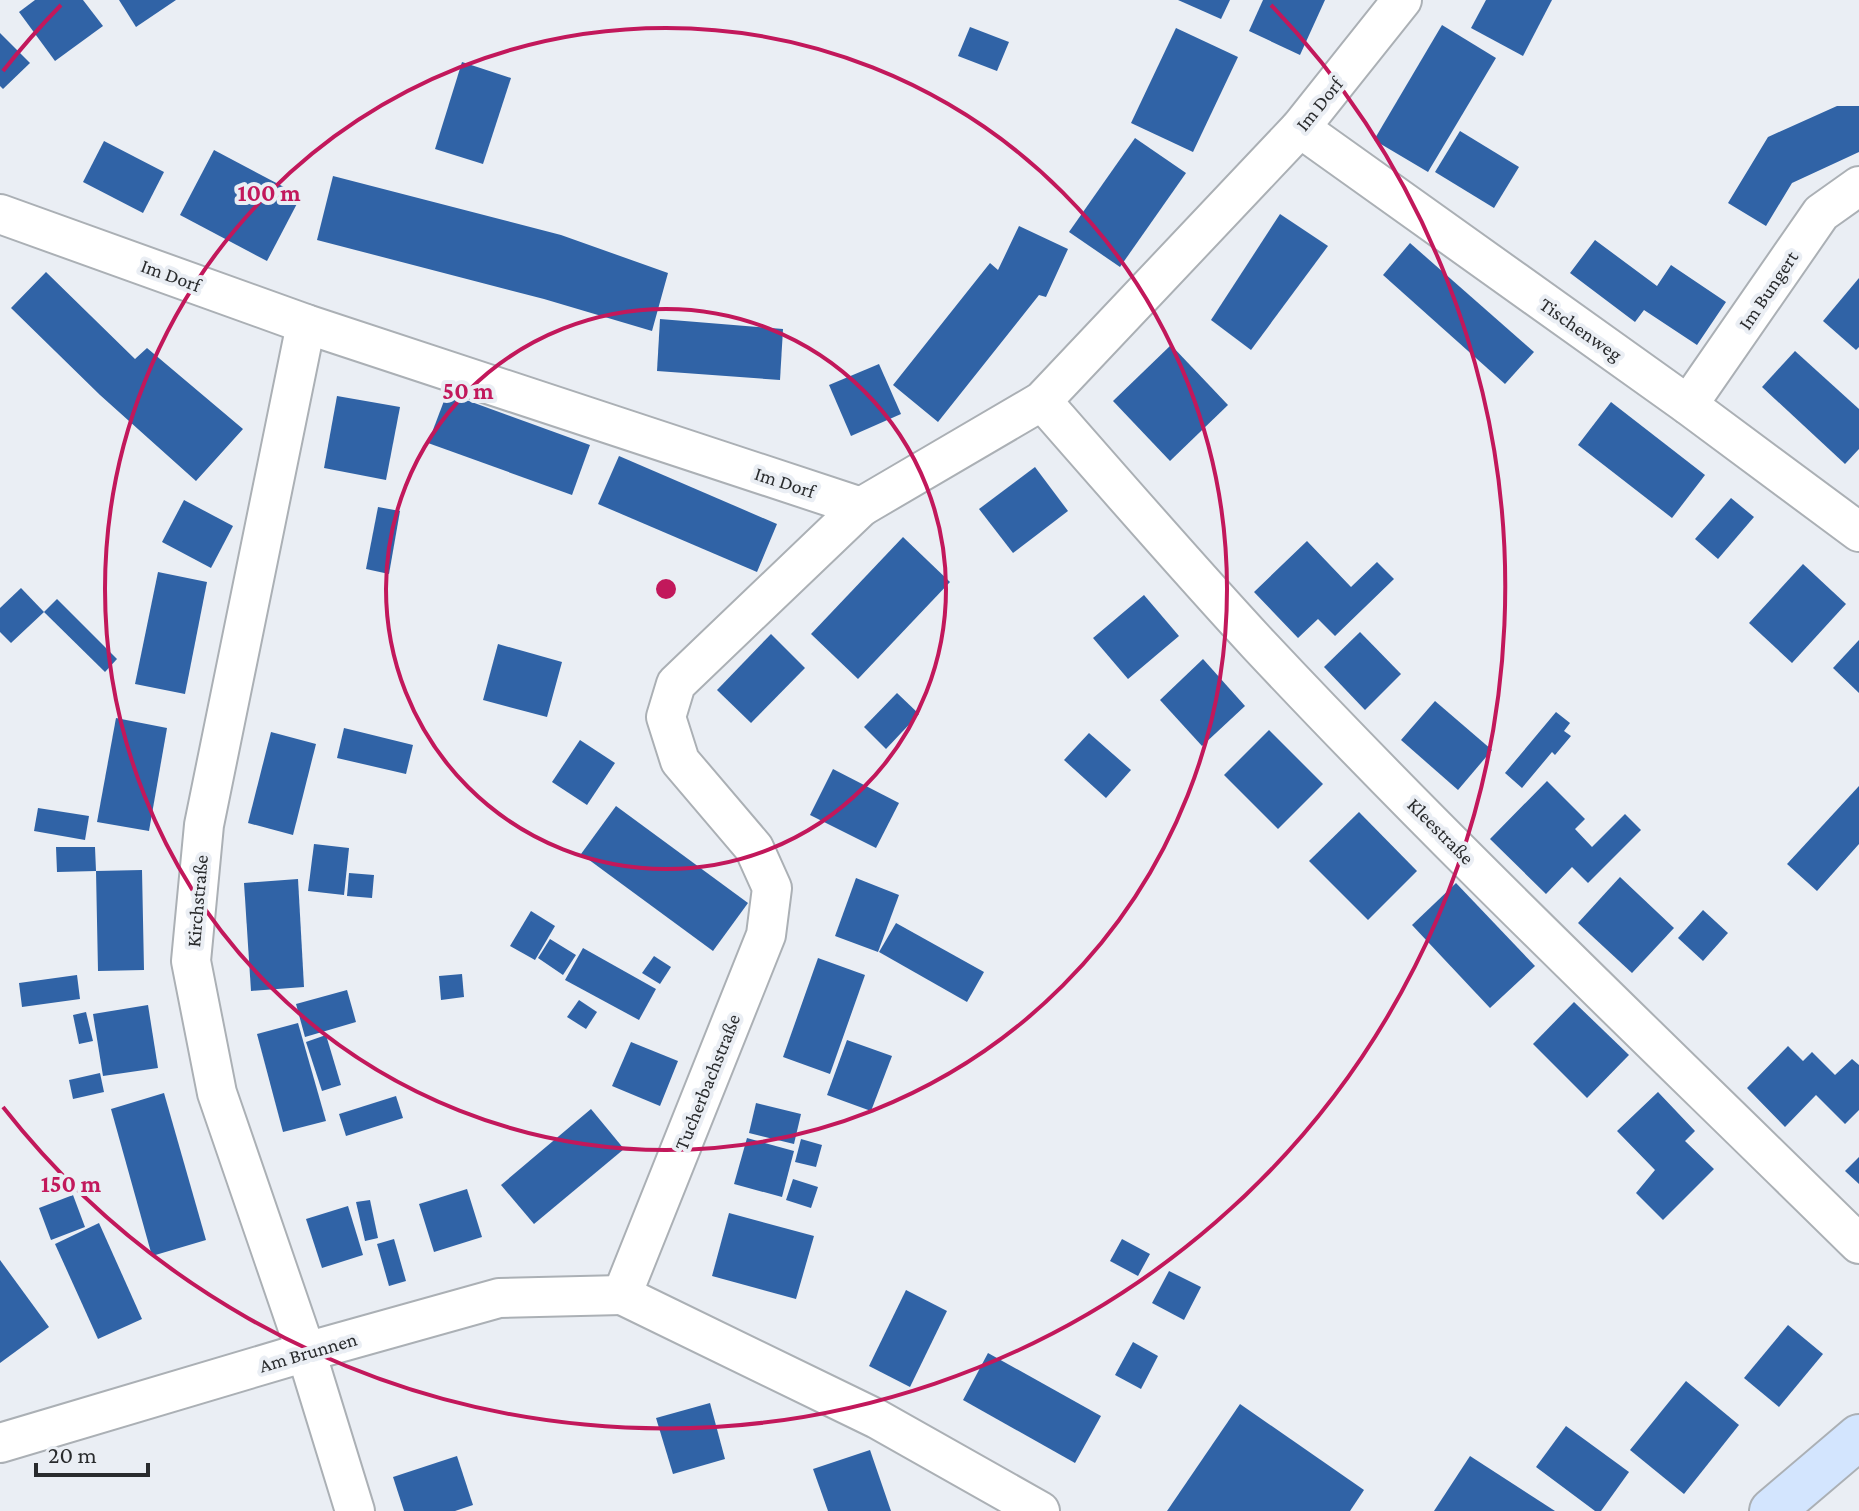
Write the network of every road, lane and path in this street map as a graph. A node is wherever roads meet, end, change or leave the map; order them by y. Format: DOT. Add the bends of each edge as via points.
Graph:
graph roads {
  1 [pos="1402,0"];
  2 [pos="1300,128"];
  3 [pos="1859,186"];
  4 [pos="0,214"];
  5 [pos="306,324"];
  6 [pos="1042,401"];
  7 [pos="1688,405"];
  8 [pos="861,507"];
  9 [pos="1859,532"];
  10 [pos="1859,1244"];
  11 [pos="622,1295"];
  12 [pos="306,1352"];
  13 [pos="1859,1437"];
  14 [pos="0,1443"];
  15 [pos="355,1511"];
  16 [pos="1040,1511"];
  17 [pos="1772,1511"];
  1 -- 2 [label="street, Im Dorf"];
  2 -- 6 [label="street, Im Dorf"];
  2 -- 7 [label="street, Tischenweg"];
  3 -- 7 [label="street, Im Bungert" via="1821,213"];
  4 -- 5 [label="street, Im Dorf"];
  5 -- 8 [label="street, Im Dorf"];
  5 -- 12 [label="street, Kirchstraße" via="204,825 191,961 217,1093"];
  6 -- 8 [label="street, Im Dorf"];
  6 -- 10 [label="street, Kleestraße" via="1250,635 1425,817"];
  7 -- 9 [label="street, Tischenweg"];
  8 -- 11 [label="street, Tucherbachstraße" via="676,684 672,695 666,717 680,761 754,848 772,888 766,935"];
  11 -- 12 [label="street, Am Brunnen" via="499,1298"];
  11 -- 16 [label="street" via="877,1419"];
  12 -- 14 [label="street, Am Brunnen"];
  12 -- 15 [label="street, Kirchstraße"];
  13 -- 17 [label="street"];
}
